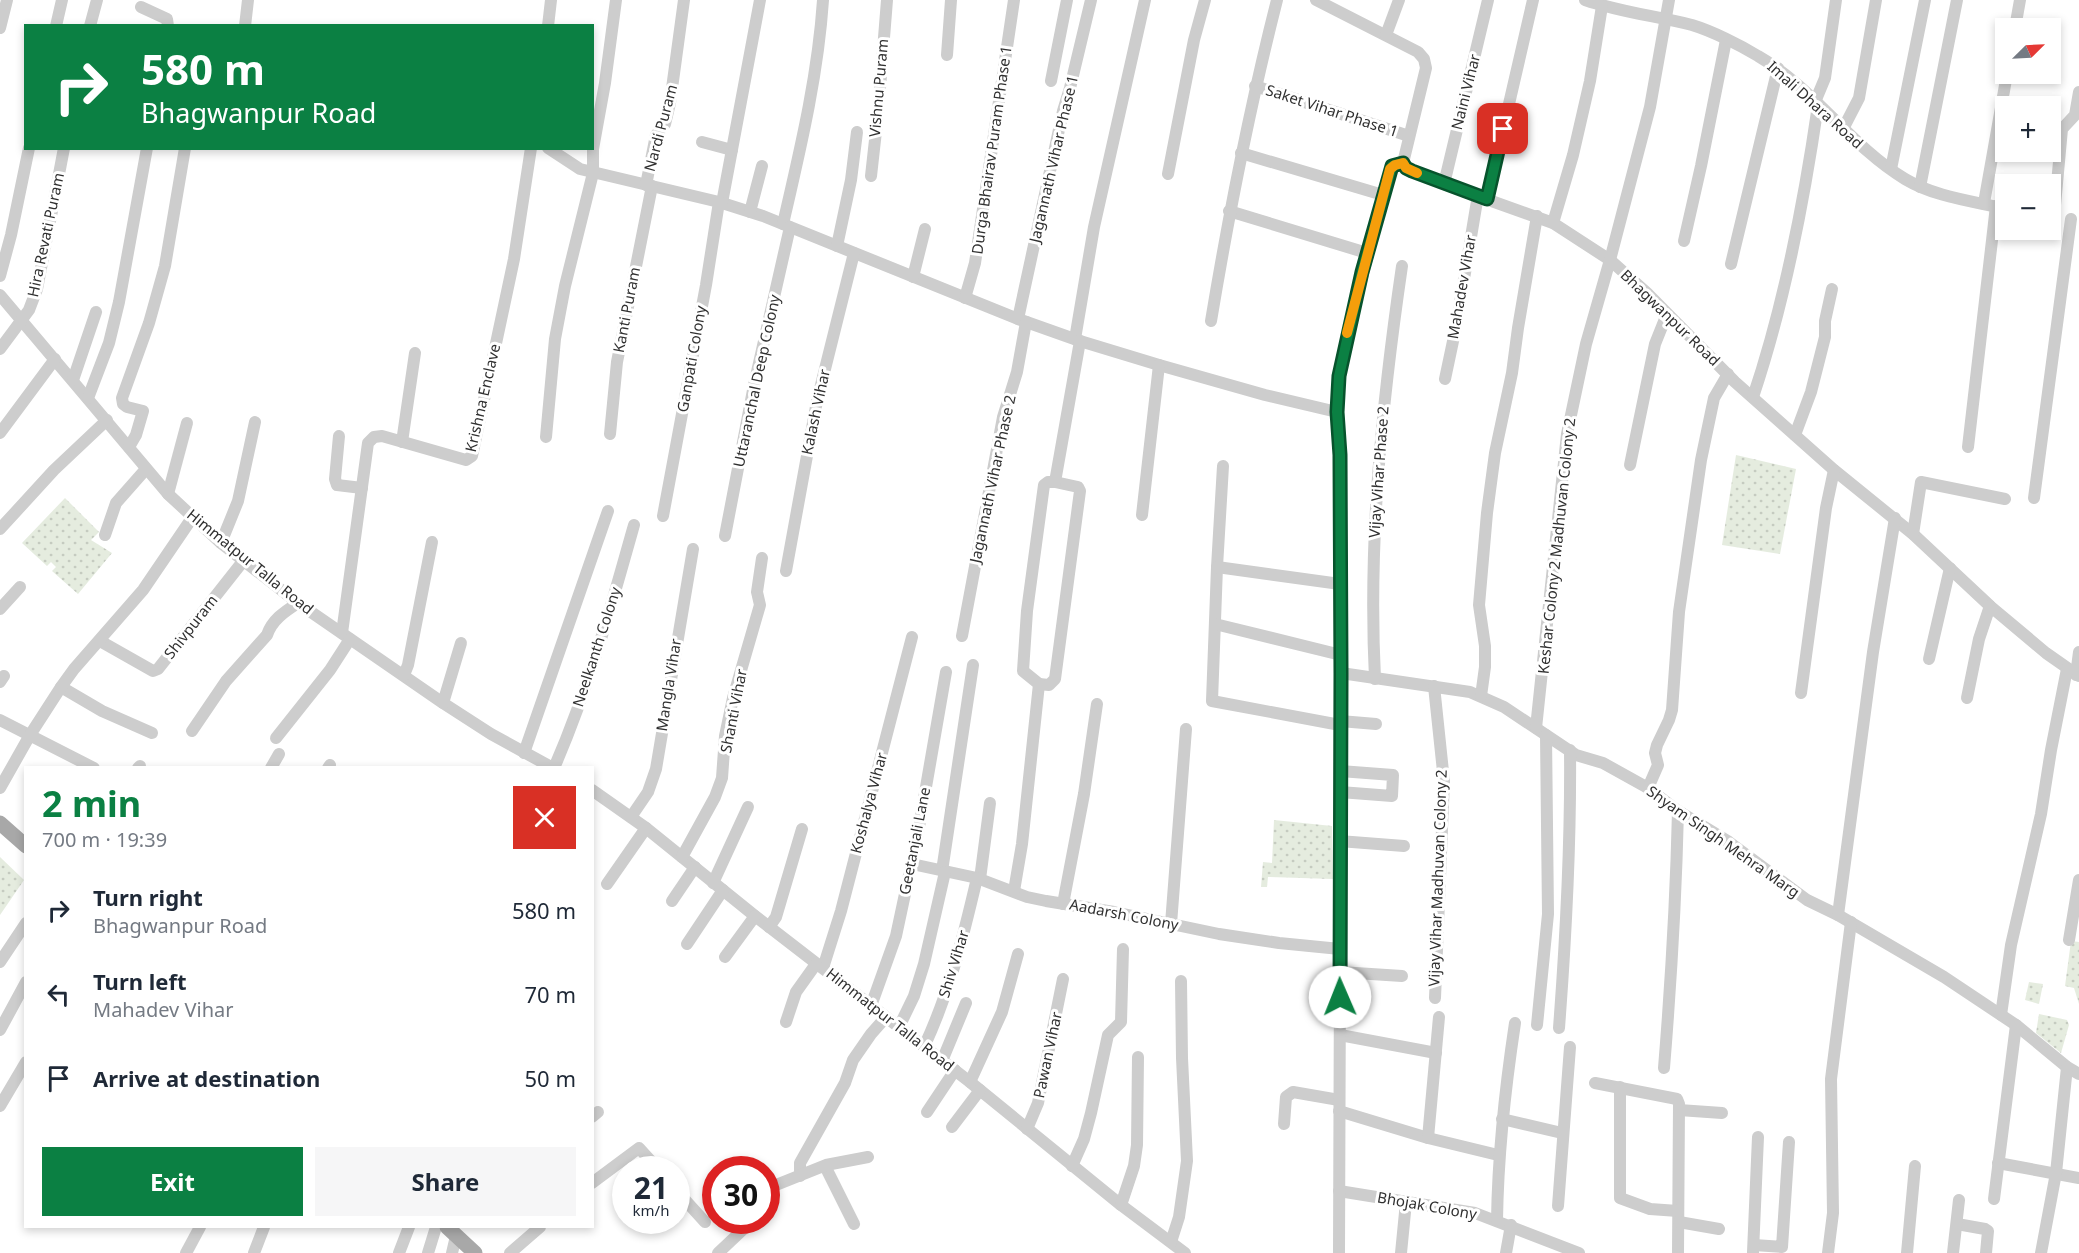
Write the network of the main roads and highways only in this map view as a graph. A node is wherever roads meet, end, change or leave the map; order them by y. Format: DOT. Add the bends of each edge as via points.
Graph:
graph roads {
  1 [pos="0,823"];
  2 [pos="24,844"];
  3 [pos="452,1231"];
  4 [pos="475,1253"];
  1 -- 2 [label="main road"];
  3 -- 4 [label="main road"];
}
